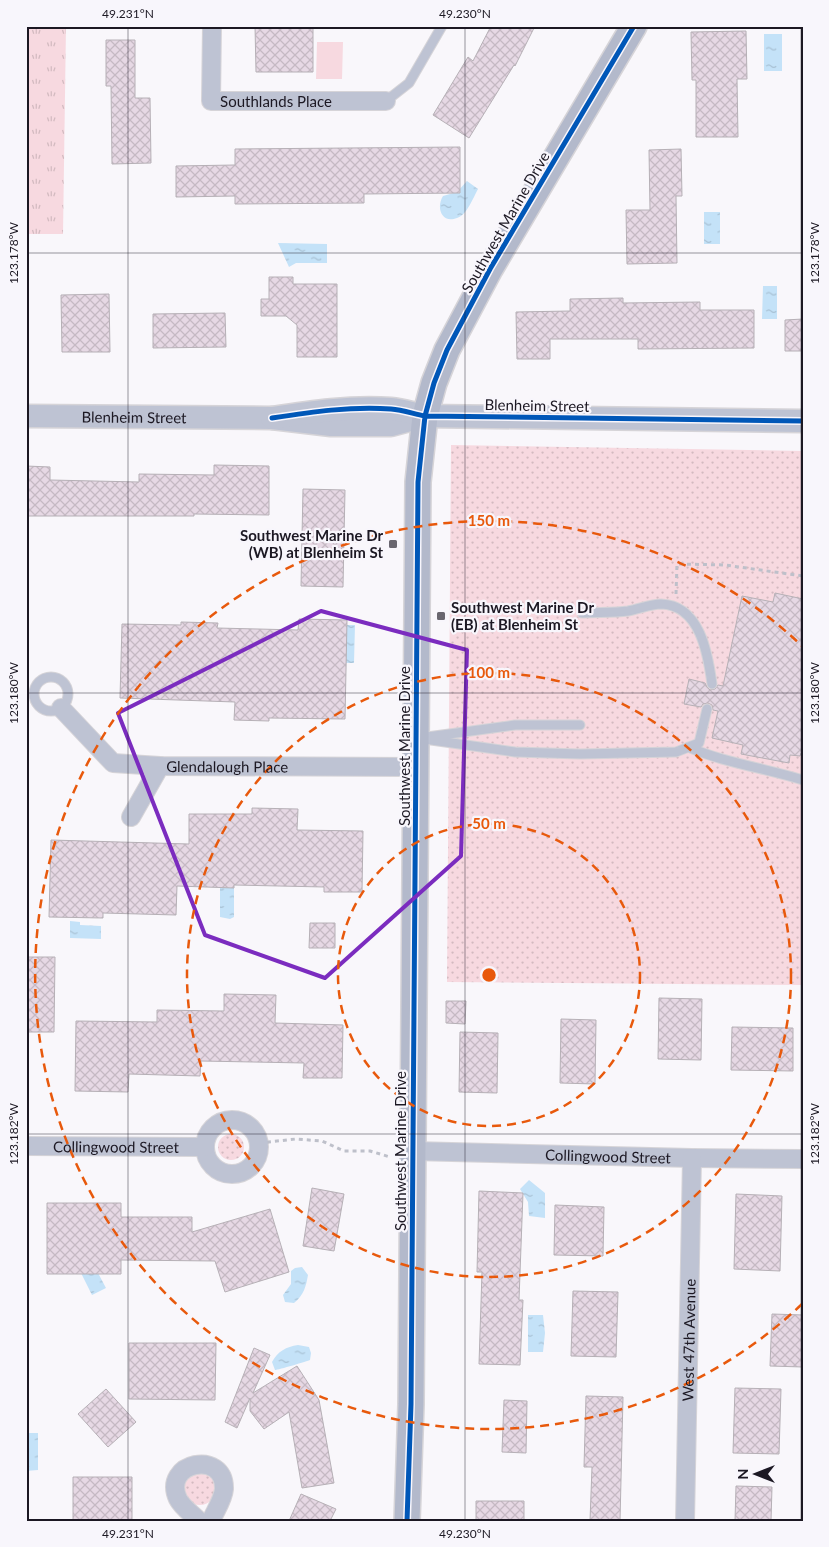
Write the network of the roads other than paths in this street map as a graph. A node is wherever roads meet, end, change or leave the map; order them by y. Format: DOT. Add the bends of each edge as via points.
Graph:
graph roads {
  1 [pos="212,26"];
  2 [pos="442,26"];
  3 [pos="634,26"];
  4 [pos="386,101"];
  5 [pos="26,416"];
  6 [pos="425,416"];
  7 [pos="803,421"];
  8 [pos="582,613"];
  9 [pos="712,684"];
  10 [pos="62,708"];
  11 [pos="707,709"];
  12 [pos="580,725"];
  13 [pos="417,738"];
  14 [pos="688,747"];
  15 [pos="160,766"];
  16 [pos="416,767"];
  17 [pos="803,780"];
  18 [pos="131,817"];
  19 [pos="26,1146"];
  20 [pos="205,1147"];
  21 [pos="401,1154"];
  22 [pos="692,1158"];
  23 [pos="803,1159"];
  24 [pos="199,1521"];
  25 [pos="211,1521"];
  26 [pos="407,1521"];
  27 [pos="685,1521"];
  1 -- 4 [label="street, Southlands Place" via="212,101"];
  2 -- 4 [label="lane" via="409,82"];
  3 -- 6 [label="main road, Southwest Marine Drive" via="486,277 447,350"];
  5 -- 6 [label="street, Blenheim Street" via="272,418 364,408 393,409"];
  6 -- 7 [label="street, Blenheim Street"];
  6 -- 13 [label="main road, Southwest Marine Drive" via="418,482"];
  8 -- 9 [label="lane" via="627,611 661,604 679,608 695,624 704,640"];
  10 -- 15 [label="street, Glendalough Place" via="113,763"];
  11 -- 14 [label="lane" via="699,743"];
  12 -- 13 [label="lane" via="516,726"];
  13 -- 14 [label="lane" via="515,752 676,752"];
  13 -- 16 [label="main road, Southwest Marine Drive"];
  14 -- 17 [label="lane" via="709,756 774,770"];
  15 -- 16 [label="street, Glendalough Place"];
  15 -- 18 [label="street"];
  16 -- 21 [label="main road, Southwest Marine Drive"];
  19 -- 20 [label="street, Collingwood Street"];
  20 -- 20 [label="street" via="206,1138 217,1124 234,1120 243,1122 256,1135 258,1153 247,1169 229,1174 212,1165"];
  21 -- 22 [label="street, Collingwood Street"];
  21 -- 26 [label="main road, Southwest Marine Drive" via="411,1404"];
  22 -- 23 [label="street, Collingwood Street"];
  22 -- 27 [label="street, West 47th Avenue"];
  24 -- 25 [label="street" via="183,1506 176,1492 178,1475 190,1465 198,1464 212,1467 222,1479 223,1494"];
}
